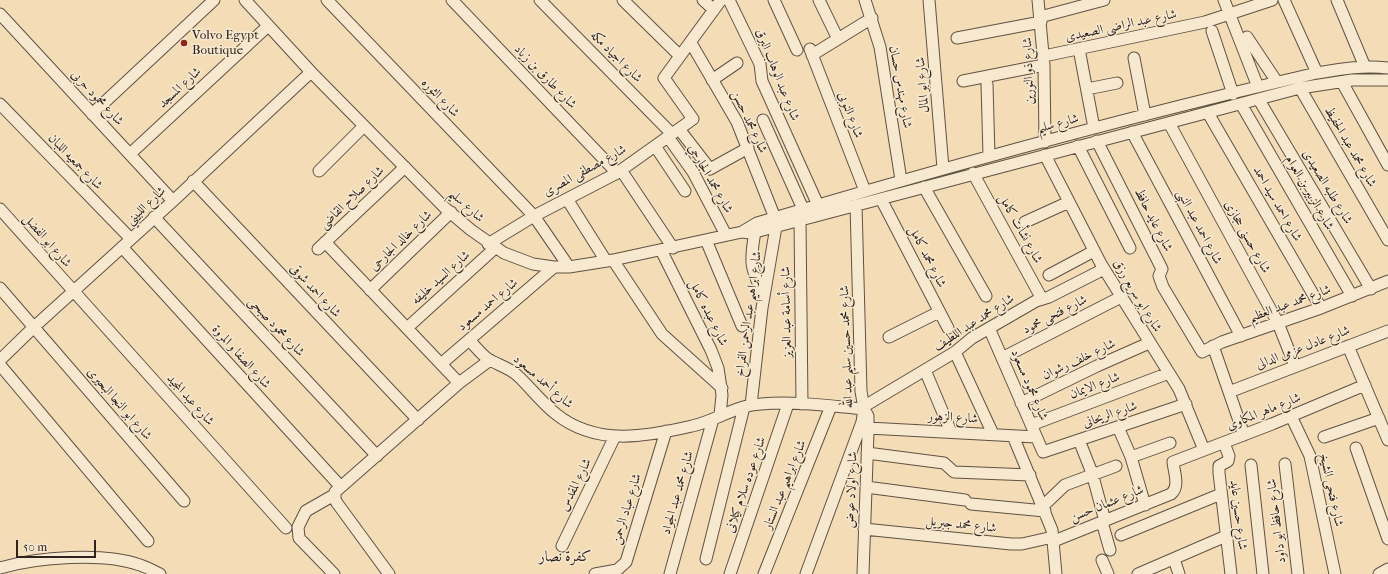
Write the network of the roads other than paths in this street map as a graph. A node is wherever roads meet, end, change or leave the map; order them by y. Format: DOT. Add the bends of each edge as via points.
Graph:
graph roads {
  1 [pos="214,0"];
  2 [pos="245,0"];
  3 [pos="327,0"];
  4 [pos="452,0"];
  5 [pos="540,0"];
  6 [pos="623,0"];
  7 [pos="703,0"];
  8 [pos="721,0"];
  9 [pos="729,0"];
  10 [pos="774,0"];
  11 [pos="819,0"];
  12 [pos="865,0"];
  13 [pos="929,0"];
  14 [pos="1038,0"];
  15 [pos="1104,0"];
  16 [pos="1224,0"];
  17 [pos="1272,0"];
  18 [pos="1284,0"];
  19 [pos="1336,0"];
  20 [pos="714,10"];
  21 [pos="0,14"];
  22 [pos="1229,15"];
  23 [pos="872,18"];
  24 [pos="1040,20"];
  25 [pos="268,26"];
  26 [pos="1212,31"];
  27 [pos="835,33"];
  28 [pos="1247,37"];
  29 [pos="957,38"];
  30 [pos="691,43"];
  31 [pos="1079,49"];
  32 [pos="797,50"];
  33 [pos="680,56"];
  34 [pos="1134,58"];
  35 [pos="1044,60"];
  36 [pos="737,64"];
  37 [pos="1365,67"];
  38 [pos="1388,68"];
  39 [pos="311,72"];
  40 [pos="1317,73"];
  41 [pos="712,80"];
  42 [pos="1388,80"];
  43 [pos="963,81"];
  44 [pos="1277,82"];
  45 [pos="1342,82"];
  46 [pos="1117,83"];
  47 [pos="987,84"];
  48 [pos="1258,87"];
  49 [pos="1300,88"];
  50 [pos="1087,89"];
  51 [pos="1233,94"];
  52 [pos="1259,100"];
  53 [pos="0,104"];
  54 [pos="1241,104"];
  55 [pos="1208,113"];
  56 [pos="92,114"];
  57 [pos="1145,115"];
  58 [pos="763,120"];
  59 [pos="1169,123"];
  60 [pos="364,126"];
  61 [pos="1094,128"];
  62 [pos="1132,132"];
  63 [pos="673,133"];
  64 [pos="1097,141"];
  65 [pos="1045,142"];
  66 [pos="655,146"];
  67 [pos="1078,146"];
  68 [pos="748,148"];
  69 [pos="130,154"];
  70 [pos="1045,155"];
  71 [pos="989,156"];
  72 [pos="1388,165"];
  73 [pos="405,166"];
  74 [pos="943,168"];
  75 [pos="319,171"];
  76 [pos="619,171"];
  77 [pos="972,174"];
  78 [pos="901,180"];
  79 [pos="193,182"];
  80 [pos="924,187"];
  81 [pos="685,191"];
  82 [pos="865,191"];
  83 [pos="567,199"];
  84 [pos="881,199"];
  85 [pos="173,201"];
  86 [pos="1069,202"];
  87 [pos="818,205"];
  88 [pos="856,205"];
  89 [pos="0,209"];
  90 [pos="803,209"];
  91 [pos="451,212"];
  92 [pos="534,216"];
  93 [pos="154,217"];
  94 [pos="800,220"];
  95 [pos="775,222"];
  96 [pos="1025,222"];
  97 [pos="742,232"];
  98 [pos="755,232"];
  99 [pos="726,235"];
  100 [pos="131,239"];
  101 [pos="706,240"];
  102 [pos="1388,240"];
  103 [pos="491,246"];
  104 [pos="122,247"];
  105 [pos="673,248"];
  106 [pos="1130,248"];
  107 [pos="661,250"];
  108 [pos="1094,251"];
  109 [pos="609,261"];
  110 [pos="554,267"];
  111 [pos="569,267"];
  112 [pos="1104,269"];
  113 [pos="1049,275"];
  114 [pos="1388,282"];
  115 [pos="0,288"];
  116 [pos="1371,288"];
  117 [pos="370,290"];
  118 [pos="72,291"];
  119 [pos="986,296"];
  120 [pos="1352,296"];
  121 [pos="764,297"];
  122 [pos="1121,298"];
  123 [pos="1042,299"];
  124 [pos="1320,308"];
  125 [pos="939,312"];
  126 [pos="1278,323"];
  127 [pos="742,326"];
  128 [pos="34,327"];
  129 [pos="407,328"];
  130 [pos="948,328"];
  131 [pos="989,328"];
  132 [pos="1388,331"];
  133 [pos="1241,336"];
  134 [pos="889,337"];
  135 [pos="469,340"];
  136 [pos="1149,343"];
  137 [pos="1212,346"];
  138 [pos="1348,346"];
  139 [pos="955,352"];
  140 [pos="1202,352"];
  141 [pos="1002,358"];
  142 [pos="0,360"];
  143 [pos="490,360"];
  144 [pos="440,364"];
  145 [pos="0,365"];
  146 [pos="1295,366"];
  147 [pos="925,370"];
  148 [pos="1169,373"];
  149 [pos="459,383"];
  150 [pos="1365,385"];
  151 [pos="722,388"];
  152 [pos="1229,392"];
  153 [pos="1021,403"];
  154 [pos="788,404"];
  155 [pos="802,404"];
  156 [pos="1186,404"];
  157 [pos="748,406"];
  158 [pos="831,406"];
  159 [pos="864,408"];
  160 [pos="1291,416"];
  161 [pos="717,417"];
  162 [pos="1379,418"];
  163 [pos="418,420"];
  164 [pos="1031,425"];
  165 [pos="1118,427"];
  166 [pos="868,428"];
  167 [pos="666,431"];
  168 [pos="952,432"];
  169 [pos="993,434"];
  170 [pos="1244,435"];
  171 [pos="615,436"];
  172 [pos="1013,436"];
  173 [pos="1036,437"];
  174 [pos="1324,437"];
  175 [pos="1079,440"];
  176 [pos="1388,440"];
  177 [pos="1170,443"];
  178 [pos="1224,443"];
  179 [pos="1356,448"];
  180 [pos="1204,450"];
  181 [pos="1043,452"];
  182 [pos="867,453"];
  183 [pos="377,456"];
  184 [pos="1132,457"];
  185 [pos="1285,464"];
  186 [pos="1252,465"];
  187 [pos="1116,466"];
  188 [pos="1092,473"];
  189 [pos="1030,475"];
  190 [pos="866,487"];
  191 [pos="337,491"];
  192 [pos="1171,494"];
  193 [pos="1221,494"];
  194 [pos="184,501"];
  195 [pos="1145,504"];
  196 [pos="1044,508"];
  197 [pos="1104,521"];
  198 [pos="286,528"];
  199 [pos="864,529"];
  200 [pos="1120,535"];
  201 [pos="1226,536"];
  202 [pos="1054,539"];
  203 [pos="1388,539"];
  204 [pos="148,542"];
  205 [pos="562,546"];
  206 [pos="1110,550"];
  207 [pos="706,559"];
  208 [pos="1174,559"];
  209 [pos="1102,560"];
  210 [pos="0,568"];
  211 [pos="1388,569"];
  212 [pos="160,574"];
  213 [pos="334,574"];
  214 [pos="390,574"];
  215 [pos="595,574"];
  216 [pos="670,574"];
  217 [pos="730,574"];
  218 [pos="764,574"];
  219 [pos="806,574"];
  220 [pos="863,574"];
  221 [pos="1056,574"];
  222 [pos="1108,574"];
  223 [pos="1138,574"];
  224 [pos="1179,574"];
  225 [pos="1231,574"];
  226 [pos="1263,574"];
  227 [pos="1298,574"];
  228 [pos="1335,574"];
  229 [pos="1379,574"];
  1 -- 56 [label="street"];
  2 -- 25 [label="street, شارع سليم"];
  3 -- 92 [label="street, شارع الثوره"];
  4 -- 76 [label="street, شارع طارق بن زياد"];
  5 -- 63 [label="street, شارع اجياد مكه"];
  6 -- 33 [label="street"];
  7 -- 20 [label="street"];
  8 -- 20 [label="street"];
  9 -- 87 [label="street, شارع عبد الوهاب البرق" via="760,64 762,81"];
  10 -- 32 [label="street"];
  11 -- 27 [label="street"];
  12 -- 23 [label="street, شارع مهندس حسان"];
  13 -- 74 [label="street, شارع ابو المال"];
  14 -- 24 [label="street, شارع ذو النورين"];
  15 -- 24 [label="street"];
  16 -- 22 [label="street"];
  17 -- 22 [label="street, شارع عبد الراضى الصعيدى"];
  18 -- 40 [label="street"];
  19 -- 37 [label="street"];
  20 -- 30 [label="street"];
  21 -- 56 [label="street, شارع محمود حربى"];
  22 -- 31 [label="street, شارع عبد الراضى الصعيدى"];
  22 -- 48 [label="street"];
  23 -- 78 [label="street, شارع مهندس حسان" via="880,47"];
  23 -- 82 [label="street, شارع النوبى" via="811,52"];
  24 -- 29 [label="street"];
  24 -- 35 [label="street, شارع ذو النورين"];
  25 -- 39 [label="street, شارع سليم"];
  25 -- 69 [label="street, شارع المسجد"];
  26 -- 51 [label="street"];
  28 -- 44 [label="street"];
  30 -- 33 [label="street"];
  30 -- 41 [label="street, شارع محمد حسن"];
  31 -- 35 [label="street, شارع عبد الراضى الصعيدى"];
  31 -- 50 [label="street"];
  33 -- 63 [label="street, شارع مصطفى المصرى" via="664,78 693,119"];
  34 -- 57 [label="street"];
  35 -- 43 [label="street, شارع عبد الراضى الصعيدى"];
  35 -- 65 [label="street, شارع ذو النورين"];
  36 -- 41 [label="street"];
  37 -- 38 [label="street, شارع سليم"];
  37 -- 40 [label="street, شارع سليم"];
  39 -- 60 [label="street, شارع سليم"];
  39 -- 79 [label="street, شارع اللبيني"];
  40 -- 44 [label="street, شارع سليم"];
  41 -- 68 [label="street, شارع محمد حسن" via="737,122"];
  42 -- 45 [label="street, شارع سليم"];
  44 -- 48 [label="street, شارع سليم"];
  45 -- 49 [label="street, شارع سليم"];
  45 -- 72 [label="street"];
  46 -- 50 [label="street"];
  47 -- 71 [label="street"];
  48 -- 51 [label="street, شارع سليم"];
  49 -- 52 [label="street, شارع سليم"];
  49 -- 102 [label="street, شارع محمد عبد الحفيظ"];
  50 -- 61 [label="street"];
  51 -- 57 [label="street, شارع سليم"];
  52 -- 54 [label="street, شارع سليم"];
  52 -- 116 [label="street, شارع طلبه الصعيدى"];
  53 -- 100 [label="street, شارع جمعيه اللبان"];
  54 -- 55 [label="street, شارع سليم"];
  54 -- 120 [label="street, شارع الزبير بن العوام"];
  55 -- 59 [label="street, شارع سليم"];
  55 -- 124 [label="street, شارع احمد سيد احمد"];
  56 -- 69 [label="street, شارع محمود حربى"];
  57 -- 61 [label="street, شارع سليم"];
  58 -- 90 [label="street"];
  59 -- 62 [label="street, شارع سليم"];
  59 -- 126 [label="street, شارع حسنى حجازى"];
  60 -- 73 [label="street, شارع سليم"];
  60 -- 75 [label="street"];
  61 -- 65 [label="street, شارع سليم"];
  62 -- 64 [label="street, شارع سليم"];
  62 -- 133 [label="street, شارع احمد عبد النبى"];
  63 -- 66 [label="street, شارع مصطفى المصرى"];
  63 -- 68 [label="street" via="710,169"];
  63 -- 99 [label="street, شارع محمد الجارحي"];
  64 -- 67 [label="street, شارع سليم"];
  64 -- 140 [label="street, شارع عايد حافظ" via="1162,269 1159,276 1163,287"];
  65 -- 71 [label="street, شارع سليم"];
  66 -- 76 [label="street, شارع مصطفى المصرى"];
  66 -- 81 [label="street"];
  67 -- 70 [label="street, شارع سليم"];
  67 -- 106 [label="street"];
  68 -- 95 [label="street, شارع محمد حسن"];
  69 -- 85 [label="street, شارع محمود حربى"];
  70 -- 77 [label="street, شارع سليم"];
  70 -- 86 [label="street, شارع ابو سريع رزق"];
  71 -- 74 [label="street, شارع سليم"];
  73 -- 91 [label="street, شارع سليم"];
  73 -- 117 [label="street, شارع صلاح القاضى" via="322,246"];
  74 -- 78 [label="street, شارع سليم"];
  76 -- 83 [label="street, شارع مصطفى المصرى"];
  76 -- 105 [label="street, شارع طارق بن زياد"];
  77 -- 80 [label="street, شارع سليم"];
  77 -- 123 [label="street, شارع نشأت كامل"];
  78 -- 82 [label="street, شارع سليم"];
  79 -- 85 [label="street, شارع اللبيني"];
  79 -- 163 [label="street, شارع احمد شوقى"];
  80 -- 84 [label="street, شارع سليم"];
  80 -- 119 [label="street"];
  82 -- 87 [label="street, شارع سليم"];
  83 -- 92 [label="street, شارع مصطفى المصرى"];
  83 -- 109 [label="street"];
  84 -- 88 [label="street, شارع سليم"];
  84 -- 125 [label="street, شارع محمد كامل"];
  85 -- 93 [label="street, شارع اللبيني"];
  86 -- 96 [label="street"];
  86 -- 108 [label="street, شارع ابو سريع رزق"];
  87 -- 90 [label="street, شارع سليم"];
  88 -- 94 [label="street, شارع سليم"];
  88 -- 159 [label="street, شارع محمد حسين سليم عبد الله" via="860,391"];
  89 -- 118 [label="street, شارع ابو الفضل"];
  90 -- 95 [label="street, شارع سليم"];
  91 -- 103 [label="street, شارع سليم"];
  91 -- 117 [label="street, شارع خالد الجارحى"];
  92 -- 103 [label="street, شارع مصطفى المصرى"];
  92 -- 111 [label="street, شارع الثوره"];
  93 -- 100 [label="street, شارع اللبيني"];
  93 -- 183 [label="street, شارع محمود صبحى"];
  94 -- 95 [label="street, شارع سليم"];
  94 -- 155 [label="street, شارع أسامة عبد العزيز"];
  95 -- 97 [label="street, شارع سليم" via="753,224"];
  95 -- 98 [label="street, شارع سليم"];
  95 -- 121 [label="street, شارع ابراهيم عبد الرحمن الفراخ"];
  97 -- 98 [label="street, شارع سليم"];
  97 -- 99 [label="street, شارع سليم"];
  98 -- 121 [label="street" via="750,258"];
  99 -- 101 [label="street, شارع سليم"];
  100 -- 104 [label="street, شارع اللبيني"];
  101 -- 105 [label="street, شارع سليم"];
  101 -- 127 [label="street"];
  103 -- 110 [label="street, شارع سليم" via="518,259"];
  103 -- 129 [label="street, شارع السيد خليفه"];
  104 -- 118 [label="street, شارع اللبيني"];
  104 -- 191 [label="street, شارع الصفا و المروة"];
  105 -- 107 [label="street, شارع سليم"];
  107 -- 109 [label="street, شارع سليم"];
  107 -- 151 [label="street, شارع عبده كامل" via="712,350"];
  108 -- 112 [label="street, شارع ابو سريع رزق"];
  108 -- 113 [label="street"];
  109 -- 111 [label="street, شارع سليم"];
  109 -- 151 [label="street" via="662,334"];
  110 -- 111 [label="street, شارع سليم"];
  110 -- 135 [label="street, شارع احمد مسعود"];
  112 -- 122 [label="street, شارع ابو سريع رزق"];
  112 -- 123 [label="street, شارع محمد عبد اللطيف"];
  114 -- 116 [label="street, شارع محمد عبد العظيم"];
  115 -- 128 [label="street, شارع ابو النجا البحيرى"];
  116 -- 120 [label="street, شارع محمد عبد العظيم"];
  117 -- 129 [label="street"];
  118 -- 128 [label="street, شارع اللبيني"];
  118 -- 198 [label="street, شارع عبد المجيد"];
  120 -- 124 [label="street, شارع محمد عبد العظيم"];
  121 -- 157 [label="street, شارع ابراهيم عبد الرحمن الفراخ"];
  122 -- 136 [label="street, شارع ابو سريع رزق"];
  122 -- 141 [label="street, شارع فتحى محمود"];
  123 -- 131 [label="street, شارع محمد عبد اللطيف"];
  124 -- 126 [label="street, شارع محمد عبد العظيم"];
  125 -- 130 [label="street, شارع محمد كامل"];
  125 -- 134 [label="street"];
  126 -- 133 [label="street, شارع محمد عبد العظيم"];
  126 -- 146 [label="street, شارع حسنى حجازى"];
  128 -- 142 [label="street, شارع اللبيني"];
  128 -- 194 [label="street, شارع ابو النجا البحيرى"];
  129 -- 144 [label="street"];
  131 -- 139 [label="street, شارع محمد عبد اللطيف"];
  131 -- 141 [label="street, شارع محمود مسعود"];
  132 -- 138 [label="street, شارع عادل عزمى الدالى"];
  133 -- 137 [label="street, شارع محمد عبد العظيم"];
  135 -- 143 [label="street, شارع أحمد مسعود"];
  135 -- 144 [label="street, شارع احمد مسعود"];
  136 -- 148 [label="street, شارع ابو سريع رزق"];
  136 -- 153 [label="street, شارع خلف رشوان"];
  137 -- 140 [label="street, شارع محمد عبد العظيم"];
  137 -- 152 [label="street"];
  138 -- 146 [label="street, شارع عادل عزمى الدالى"];
  138 -- 150 [label="street"];
  139 -- 147 [label="street, شارع محمد عبد اللطيف"];
  139 -- 169 [label="street"];
  141 -- 153 [label="street, شارع محمود مسعود"];
  143 -- 149 [label="street"];
  143 -- 171 [label="street, شارع أحمد مسعود" via="509,369 556,414 574,427"];
  144 -- 149 [label="street"];
  145 -- 204 [label="street"];
  146 -- 152 [label="street, شارع عادل عزمى الدالى"];
  147 -- 159 [label="street, شارع محمد عبد اللطيف"];
  147 -- 168 [label="street"];
  148 -- 156 [label="street, شارع ابو سريع رزق"];
  148 -- 164 [label="street, شارع الايمان"];
  149 -- 163 [label="street"];
  150 -- 160 [label="street, شارع ماهر المكاوى"];
  150 -- 162 [label="street"];
  151 -- 161 [label="street, شارع عبده كامل"];
  152 -- 170 [label="street"];
  153 -- 164 [label="street, شارع محمود مسعود"];
  154 -- 155 [label="street, شارع أحمد مسعود"];
  154 -- 157 [label="street, شارع أحمد مسعود"];
  154 -- 217 [label="street, شارع عوده سلام كيلانى"];
  155 -- 158 [label="street, شارع أحمد مسعود"];
  156 -- 165 [label="street, شارع الريحانى"];
  156 -- 180 [label="street, شارع ابو سريع رزق"];
  157 -- 161 [label="street, شارع أحمد مسعود"];
  157 -- 207 [label="street"];
  158 -- 159 [label="street, شارع أحمد مسعود"];
  158 -- 218 [label="street, شارع ابراهيم عبد الستار"];
  159 -- 166 [label="street, شارع اولاد عوض" via="868,416"];
  159 -- 219 [label="street, شارع محمد حسين سليم عبد الله" via="862,422"];
  160 -- 170 [label="street, شارع ماهر المكاوى"];
  160 -- 228 [label="street, شارع فتحى الشيخ" via="1310,456"];
  161 -- 167 [label="street, شارع أحمد مسعود" via="699,425"];
  161 -- 216 [label="street, شارع محمد عبد الجواد"];
  162 -- 174 [label="street"];
  162 -- 176 [label="street"];
  163 -- 183 [label="street"];
  164 -- 173 [label="street, شارع محمود مسعود"];
  165 -- 175 [label="street, شارع الريحانى"];
  165 -- 184 [label="street"];
  166 -- 168 [label="street, شارع الزهور"];
  166 -- 182 [label="street, شارع اولاد عوض"];
  167 -- 171 [label="street, شارع أحمد مسعود" via="646,435"];
  167 -- 215 [label="street, شارع عباد الرحمن" via="626,562 617,570"];
  168 -- 169 [label="street, شارع الزهور"];
  169 -- 172 [label="street, شارع الزهور"];
  170 -- 178 [label="street, شارع ماهر المكاوى"];
  171 -- 205 [label="street, شارع المقدس"];
  172 -- 173 [label="street, شارع الزهور"];
  172 -- 189 [label="street"];
  173 -- 181 [label="street, شارع محمود مسعود"];
  175 -- 181 [label="street, شارع الريحانى"];
  175 -- 188 [label="street"];
  177 -- 184 [label="street"];
  178 -- 180 [label="street, شارع ماهر المكاوى"];
  178 -- 193 [label="street, شارع حسين عايد" via="1229,456 1228,461 1219,466"];
  179 -- 203 [label="street"];
  180 -- 192 [label="street, شارع ماهر المكاوى" via="1173,462 1176,486"];
  182 -- 189 [label="street" via="944,463 954,472"];
  182 -- 190 [label="street, شارع اولاد عوض"];
  183 -- 191 [label="street"];
  184 -- 195 [label="street"];
  185 -- 227 [label="street, شارع حافظ ابو داود"];
  186 -- 226 [label="street"];
  187 -- 188 [label="street"];
  188 -- 196 [label="street" via="1065,485"];
  188 -- 197 [label="street"];
  189 -- 196 [label="street"];
  190 -- 196 [label="street" via="968,502"];
  190 -- 199 [label="street, شارع اولاد عوض"];
  191 -- 213 [label="street" via="306,510 298,527 299,538"];
  191 -- 214 [label="street, شارع الصفا و المروة" via="337,503"];
  192 -- 195 [label="street, شارع عثمان حسن"];
  193 -- 200 [label="street"];
  193 -- 201 [label="street, شارع حسين عايد"];
  195 -- 197 [label="street, شارع عثمان حسن"];
  196 -- 202 [label="street"];
  197 -- 202 [label="street, شارع عثمان حسن"];
  197 -- 206 [label="street"];
  199 -- 202 [label="street, شارع محمد جبريل" via="1011,544"];
  199 -- 220 [label="street, شارع اولاد عوض"];
  201 -- 208 [label="street"];
  201 -- 225 [label="street, شارع حسين عايد"];
  202 -- 221 [label="street"];
  208 -- 223 [label="street"];
  208 -- 224 [label="street"];
  209 -- 222 [label="street"];
  210 -- 212 [label="street" via="33,561 86,558 140,564"];
  211 -- 229 [label="street"];
}
